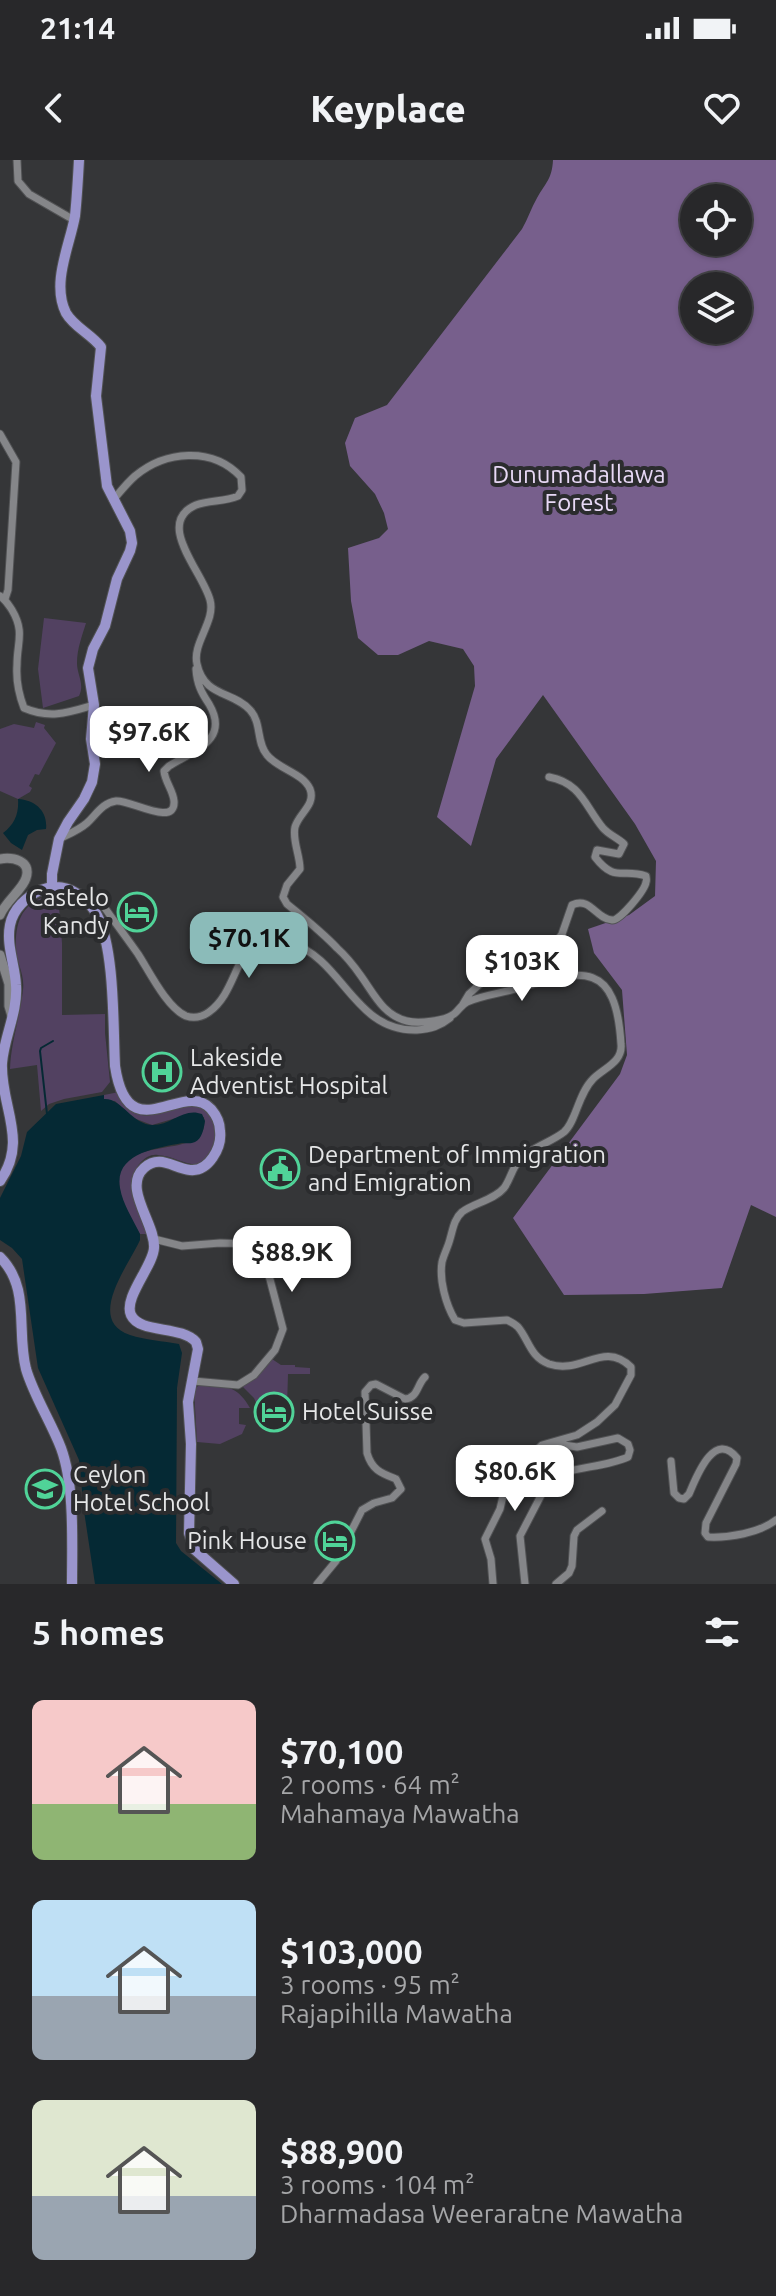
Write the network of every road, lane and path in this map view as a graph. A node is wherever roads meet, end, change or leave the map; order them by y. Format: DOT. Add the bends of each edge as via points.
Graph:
graph roads {
  1 [pos="17,160"];
  2 [pos="79,160"];
  3 [pos="74,220"];
  4 [pos="0,434"];
  5 [pos="113,500"];
  6 [pos="2,598"];
  7 [pos="196,663"];
  8 [pos="94,705"];
  9 [pos="549,777"];
  10 [pos="59,839"];
  11 [pos="0,859"];
  12 [pos="52,887"];
  13 [pos="74,892"];
  14 [pos="0,915"];
  15 [pos="0,955"];
  16 [pos="463,1004"];
  17 [pos="12,1016"];
  18 [pos="451,1017"];
  19 [pos="0,1181"];
  20 [pos="154,1239"];
  21 [pos="0,1257"];
  22 [pos="425,1377"];
  23 [pos="193,1381"];
  24 [pos="551,1442"];
  25 [pos="671,1461"];
  26 [pos="602,1511"];
  27 [pos="776,1520"];
  28 [pos="72,1584"];
  29 [pos="234,1584"];
  30 [pos="317,1584"];
  31 [pos="493,1584"];
  32 [pos="525,1584"];
  33 [pos="556,1584"];
  1 -- 3 [label="street" via="18,181 29,194"];
  2 -- 3 [label="main road"];
  3 -- 5 [label="main road" via="61,292 65,311 101,347 96,396"];
  4 -- 6 [label="street" via="16,462 8,590"];
  5 -- 7 [label="street" via="137,475 177,455 214,459 241,477 238,496 195,506 178,523 179,538 212,603"];
  5 -- 8 [label="main road" via="132,543 90,659"];
  6 -- 8 [label="street" via="21,631 16,666 24,708 40,715"];
  7 -- 10 [label="street" via="197,682 216,725 208,743 164,771 172,809 159,814 117,801"];
  7 -- 18 [label="street" via="215,692 250,710 265,753 310,790 311,803 296,823 300,869 287,885 287,904 336,946 374,998 397,1018 412,1023"];
  8 -- 10 [label="main road" via="92,782"];
  9 -- 16 [label="street" via="572,786 602,827 624,844 619,854 597,850 596,859 617,874 642,873 646,884 616,921 584,902 572,905 557,941 481,983"];
  10 -- 12 [label="main road"];
  11 -- 14 [label="main road" via="16,859 28,873"];
  12 -- 13 [label="main road"];
  12 -- 17 [label="main road" via="27,898 10,923 17,988"];
  13 -- 18 [label="street" via="102,904 169,1002 185,1015 202,1017 215,1007 228,993 249,947 271,939 305,948 382,1024 426,1030"];
  13 -- 20 [label="main road" via="96,913 106,942 121,1090 129,1102 147,1110 200,1102 219,1123 219,1146 202,1167 189,1170 155,1162 139,1173 138,1194"];
  15 -- 17 [label="main road"];
  16 -- 18 [label="street"];
  16 -- 24 [label="street" via="572,974 602,982 618,1019 620,1055 581,1095 566,1131 525,1155 505,1188 459,1214 442,1260 455,1320 507,1320 550,1364 569,1367 613,1355 631,1367 615,1405 597,1422"];
  17 -- 19 [label="main road" via="2,1069 14,1141"];
  20 -- 23 [label="main road" via="153,1257 137,1284 130,1315 140,1323 192,1336 198,1349"];
  20 -- 23 [label="street" via="182,1246 258,1244 275,1292 283,1329 275,1350 254,1375 238,1385"];
  21 -- 28 [label="main road" via="19,1289 26,1368 67,1468"];
  22 -- 30 [label="street" via="410,1399 376,1384 365,1392 370,1462 396,1479 401,1489 362,1510 336,1561"];
  23 -- 29 [label="main road" via="188,1402 189,1533 194,1549"];
  24 -- 31 [label="street" via="534,1452 506,1483 485,1539"];
  24 -- 32 [label="street" via="577,1447 618,1438 630,1450 620,1460 549,1480 520,1536"];
  25 -- 27 [label="street" via="674,1493 684,1499 709,1455 722,1449 737,1458 706,1523 708,1537 748,1532"];
  26 -- 33 [label="street" via="577,1530 572,1566"];
}
